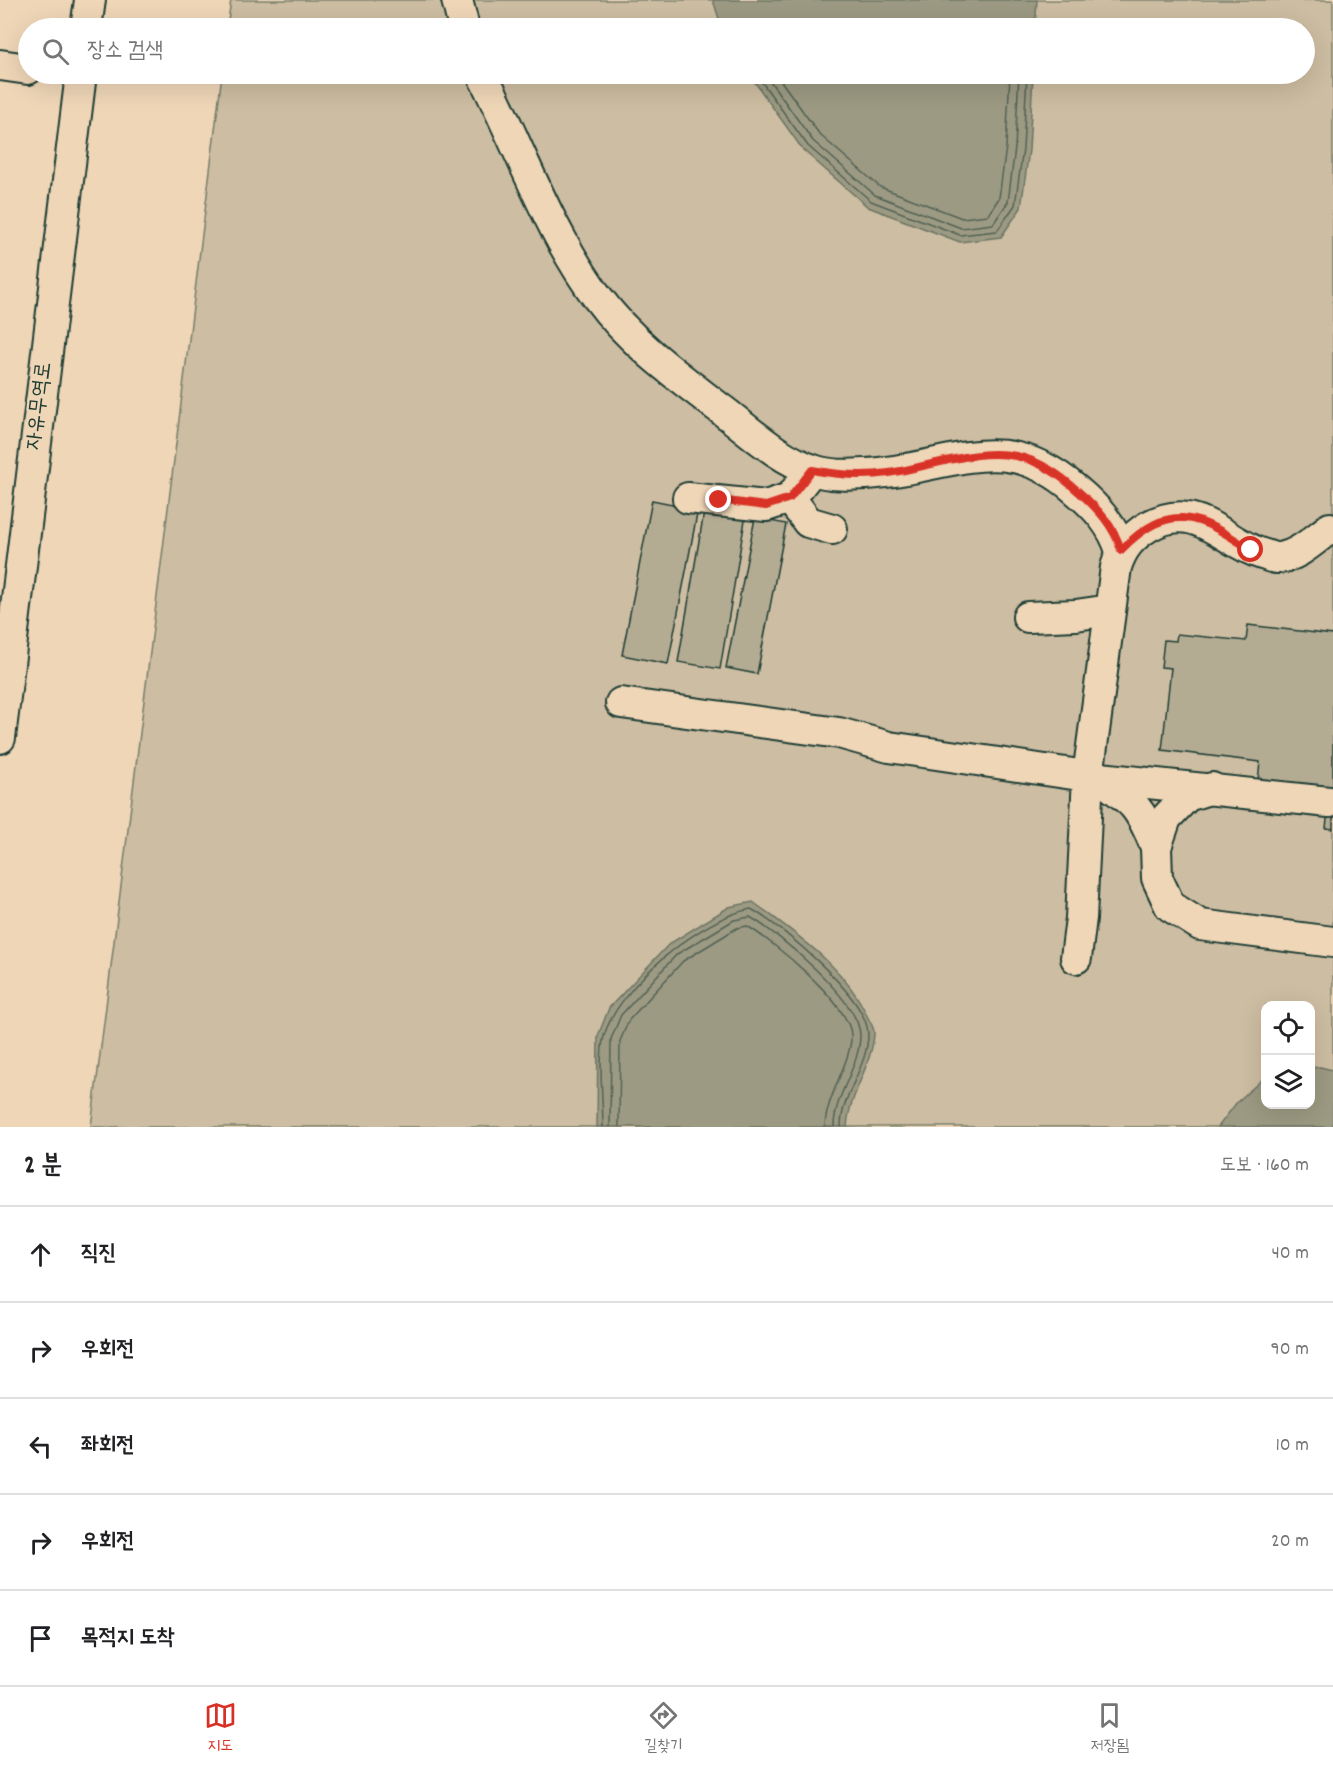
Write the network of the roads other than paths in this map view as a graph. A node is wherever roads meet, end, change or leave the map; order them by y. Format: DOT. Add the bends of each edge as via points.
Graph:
graph roads {
  1 [pos="90,0"];
  2 [pos="457,0"];
  3 [pos="87,18"];
  4 [pos="462,18"];
  5 [pos="0,65"];
  6 [pos="18,68"];
  7 [pos="75,84"];
  8 [pos="487,84"];
  9 [pos="812,470"];
  10 [pos="688,498"];
  11 [pos="790,498"];
  12 [pos="1329,528"];
  13 [pos="832,529"];
  14 [pos="1121,550"];
  15 [pos="1110,610"];
  16 [pos="1028,617"];
  17 [pos="621,703"];
  18 [pos="0,738"];
  19 [pos="1094,777"];
  20 [pos="1212,788"];
  21 [pos="1329,802"];
  22 [pos="1156,847"];
  23 [pos="1333,942"];
  24 [pos="1076,958"];
  1 -- 3 [label="lane"];
  2 -- 4 [label="lane"];
  5 -- 6 [label="lane"];
  7 -- 18 [label="lane, 자유무역로"];
  8 -- 9 [label="lane" via="557,232 598,299 639,343 696,390 774,449"];
  9 -- 11 [label="lane"];
  9 -- 14 [label="lane" via="841,476 888,473 986,454 1017,456 1055,471 1089,501 1115,531"];
  10 -- 11 [label="lane" via="766,506"];
  11 -- 13 [label="lane" via="808,522"];
  12 -- 14 [label="lane" via="1297,553 1278,559 1251,550 1196,518 1161,519 1138,532"];
  14 -- 15 [label="lane"];
  15 -- 16 [label="lane"];
  15 -- 19 [label="lane"];
  17 -- 19 [label="lane" via="839,733 889,747"];
  19 -- 20 [label="lane"];
  19 -- 22 [label="lane" via="1131,800 1142,814"];
  19 -- 24 [label="lane"];
  20 -- 21 [label="lane"];
  20 -- 22 [label="lane" via="1187,796 1166,818"];
  22 -- 23 [label="lane" via="1157,878 1170,906 1200,925"];
}
